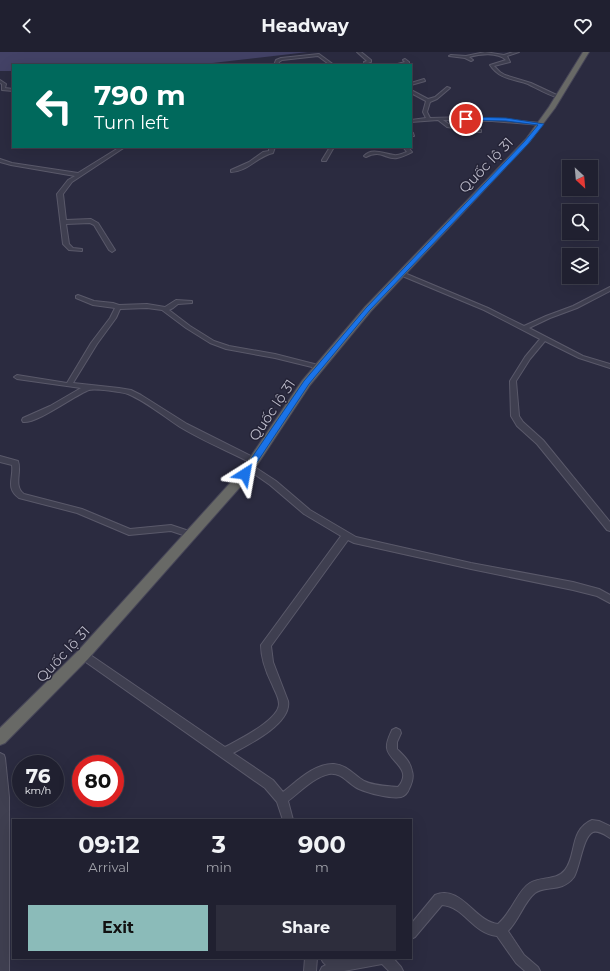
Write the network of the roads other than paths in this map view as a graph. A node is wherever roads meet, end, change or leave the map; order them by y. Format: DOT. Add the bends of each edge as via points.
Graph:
graph roads {
  1 [pos="358,52"];
  2 [pos="517,52"];
  3 [pos="586,52"];
  4 [pos="451,56"];
  5 [pos="504,56"];
  6 [pos="466,57"];
  7 [pos="405,60"];
  8 [pos="471,60"];
  9 [pos="276,64"];
  10 [pos="331,64"];
  11 [pos="367,64"];
  12 [pos="402,64"];
  13 [pos="424,80"];
  14 [pos="0,81"];
  15 [pos="412,84"];
  16 [pos="448,88"];
  17 [pos="2,90"];
  18 [pos="412,92"];
  19 [pos="428,101"];
  20 [pos="556,102"];
  21 [pos="428,119"];
  22 [pos="439,119"];
  23 [pos="412,121"];
  24 [pos="542,124"];
  25 [pos="479,131"];
  26 [pos="121,148"];
  27 [pos="272,148"];
  28 [pos="331,148"];
  29 [pos="406,148"];
  30 [pos="366,156"];
  31 [pos="0,160"];
  32 [pos="324,160"];
  33 [pos="233,171"];
  34 [pos="79,175"];
  35 [pos="64,222"];
  36 [pos="80,250"];
  37 [pos="112,250"];
  38 [pos="402,274"];
  39 [pos="610,288"];
  40 [pos="78,297"];
  41 [pos="190,302"];
  42 [pos="118,307"];
  43 [pos="164,309"];
  44 [pos="525,328"];
  45 [pos="544,338"];
  46 [pos="610,366"];
  47 [pos="320,368"];
  48 [pos="17,376"];
  49 [pos="69,385"];
  50 [pos="88,388"];
  51 [pos="26,420"];
  52 [pos="0,459"];
  53 [pos="252,464"];
  54 [pos="610,528"];
  55 [pos="192,535"];
  56 [pos="346,536"];
  57 [pos="610,599"];
  58 [pos="83,654"];
  59 [pos="396,733"];
  60 [pos="0,738"];
  61 [pos="224,753"];
  62 [pos="0,758"];
  63 [pos="282,799"];
  64 [pos="288,819"];
  65 [pos="610,832"];
  66 [pos="500,930"];
  67 [pos="412,932"];
  68 [pos="311,959"];
  69 [pos="328,959"];
  70 [pos="376,959"];
  71 [pos="386,959"];
  72 [pos="338,966"];
  73 [pos="3,971"];
  74 [pos="310,971"];
  75 [pos="326,971"];
  76 [pos="397,971"];
  77 [pos="534,971"];
  1 -- 11 [label="street" via="370,61"];
  2 -- 5 [label="street"];
  3 -- 20 [label="highway, Quốc lộ 31"];
  4 -- 6 [label="street"];
  5 -- 6 [label="street" via="483,53"];
  5 -- 20 [label="street" via="509,61 492,65 495,70 504,76 528,84"];
  6 -- 8 [label="street"];
  7 -- 12 [label="street" via="409,63"];
  9 -- 10 [label="street" via="281,59 319,55"];
  13 -- 15 [label="street"];
  14 -- 17 [label="street" via="4,84"];
  16 -- 19 [label="street"];
  18 -- 19 [label="street"];
  19 -- 21 [label="street" via="425,112"];
  20 -- 24 [label="highway, Quốc lộ 31"];
  21 -- 22 [label="street"];
  21 -- 23 [label="street"];
  22 -- 24 [label="street" via="502,119"];
  22 -- 25 [label="street" via="448,126"];
  24 -- 38 [label="highway, Quốc lộ 31"];
  26 -- 34 [label="street"];
  27 -- 33 [label="street" via="271,152"];
  28 -- 32 [label="street"];
  29 -- 30 [label="street" via="410,152 396,157 380,152 369,153"];
  31 -- 34 [label="street"];
  34 -- 35 [label="street" via="66,184 60,194"];
  35 -- 36 [label="street" via="67,246"];
  35 -- 37 [label="street" via="91,221 96,224"];
  38 -- 44 [label="street"];
  38 -- 47 [label="highway, Quốc lộ 31" via="368,309"];
  39 -- 44 [label="street" via="575,307"];
  40 -- 42 [label="street" via="93,303"];
  41 -- 43 [label="street" via="176,302 170,308"];
  42 -- 43 [label="street" via="146,306"];
  42 -- 49 [label="street"];
  43 -- 47 [label="street" via="212,342 228,348"];
  44 -- 45 [label="street"];
  45 -- 46 [label="street" via="581,357"];
  45 -- 54 [label="street" via="527,358 513,381 515,416 540,442"];
  47 -- 53 [label="highway, Quốc lộ 31" via="306,383"];
  48 -- 49 [label="street"];
  49 -- 50 [label="street"];
  50 -- 51 [label="street"];
  50 -- 53 [label="street" via="129,392"];
  52 -- 55 [label="street" via="15,463 14,489 22,496 79,511 129,532 166,528"];
  53 -- 55 [label="highway, Quốc lộ 31"];
  53 -- 56 [label="street" via="294,502"];
  55 -- 58 [label="highway, Quốc lộ 31"];
  56 -- 57 [label="street" via="379,546 573,586 599,593"];
  56 -- 61 [label="street" via="266,645 268,664 284,705 282,712 273,723"];
  58 -- 60 [label="highway, Quốc lộ 31"];
  58 -- 61 [label="street"];
  59 -- 63 [label="street" via="392,744 393,751 407,769 407,783 400,792 375,789 363,785 343,771 329,769 313,776"];
  61 -- 63 [label="street" via="269,784"];
  62 -- 73 [label="street" via="4,797"];
  63 -- 64 [label="street"];
  65 -- 66 [label="street" via="598,826 591,827 578,844 575,864 570,873 563,880 531,889 514,915"];
  66 -- 67 [label="street" via="492,931 484,927 457,902 439,899"];
  66 -- 77 [label="street" via="520,959"];
  68 -- 74 [label="street"];
  69 -- 72 [label="street"];
  70 -- 72 [label="street"];
  71 -- 76 [label="street"];
  72 -- 75 [label="street"];
}
